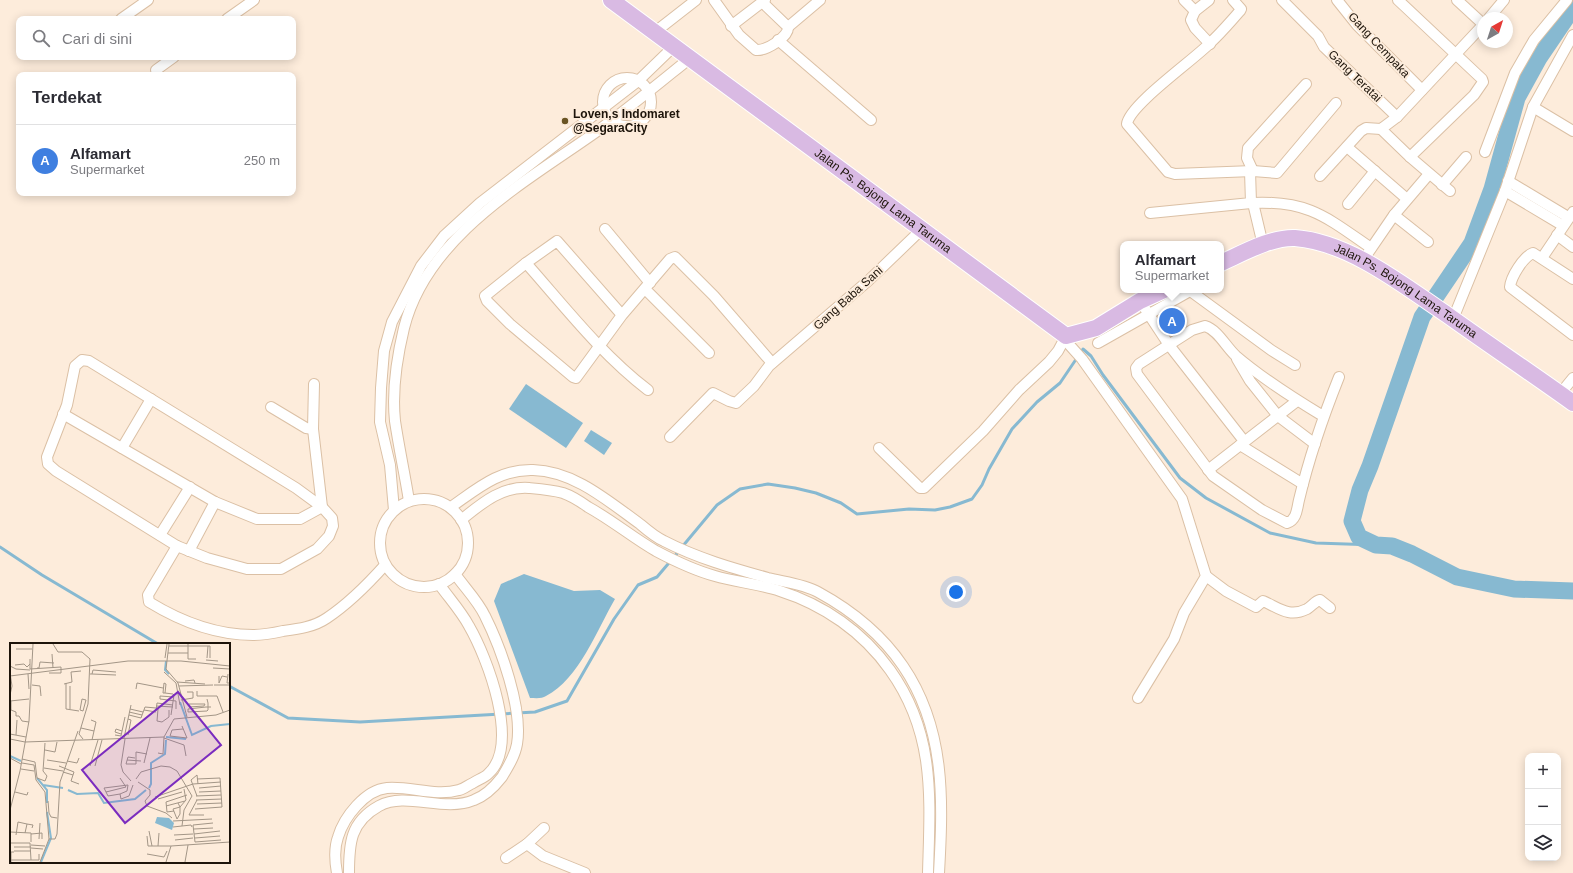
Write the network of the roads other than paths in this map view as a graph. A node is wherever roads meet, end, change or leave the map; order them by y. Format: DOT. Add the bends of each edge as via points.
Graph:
graph roads {
  1 [pos="148,0"];
  2 [pos="254,0"];
  3 [pos="612,0"];
  4 [pos="696,0"];
  5 [pos="714,0"];
  6 [pos="820,0"];
  7 [pos="1184,0"];
  8 [pos="1209,0"];
  9 [pos="1233,0"];
  10 [pos="1282,0"];
  11 [pos="1337,0"];
  12 [pos="1398,0"];
  13 [pos="1457,0"];
  14 [pos="1504,0"];
  15 [pos="1567,0"];
  16 [pos="764,1"];
  17 [pos="1195,11"];
  18 [pos="1494,12"];
  19 [pos="125,16"];
  20 [pos="231,16"];
  21 [pos="1477,19"];
  22 [pos="732,26"];
  23 [pos="788,27"];
  24 [pos="656,32"];
  25 [pos="1477,32"];
  26 [pos="1573,35"];
  27 [pos="778,40"];
  28 [pos="671,44"];
  29 [pos="1210,44"];
  30 [pos="1457,55"];
  31 [pos="689,59"];
  32 [pos="170,60"];
  33 [pos="156,70"];
  34 [pos="638,81"];
  35 [pos="1306,84"];
  36 [pos="1422,90"];
  37 [pos="648,92"];
  38 [pos="1336,103"];
  39 [pos="1533,107"];
  40 [pos="604,108"];
  41 [pos="1397,117"];
  42 [pos="612,120"];
  43 [pos="870,120"];
  44 [pos="1381,129"];
  45 [pos="1573,131"];
  46 [pos="1347,146"];
  47 [pos="1485,152"];
  48 [pos="1410,157"];
  49 [pos="1466,157"];
  50 [pos="1252,171"];
  51 [pos="1375,171"];
  52 [pos="1429,174"];
  53 [pos="1320,176"];
  54 [pos="1506,186"];
  55 [pos="1407,199"];
  56 [pos="1252,203"];
  57 [pos="1348,204"];
  58 [pos="1150,213"];
  59 [pos="1394,215"];
  60 [pos="1568,218"];
  61 [pos="605,229"];
  62 [pos="921,230"];
  63 [pos="1557,235"];
  64 [pos="1428,242"];
  65 [pos="1263,245"];
  66 [pos="1573,246"];
  67 [pos="1367,254"];
  68 [pos="1542,258"];
  69 [pos="1224,262"];
  70 [pos="526,263"];
  71 [pos="1573,279"];
  72 [pos="648,286"];
  73 [pos="1160,293"];
  74 [pos="1182,293"];
  75 [pos="1194,293"];
  76 [pos="1144,307"];
  77 [pos="622,315"];
  78 [pos="1450,317"];
  79 [pos="1573,335"];
  80 [pos="1065,338"];
  81 [pos="1098,343"];
  82 [pos="1169,345"];
  83 [pos="600,347"];
  84 [pos="709,353"];
  85 [pos="1235,356"];
  86 [pos="772,363"];
  87 [pos="1295,365"];
  88 [pos="1339,377"];
  89 [pos="1573,378"];
  90 [pos="314,384"];
  91 [pos="648,390"];
  92 [pos="1567,398"];
  93 [pos="151,399"];
  94 [pos="1297,401"];
  95 [pos="271,407"];
  96 [pos="63,414"];
  97 [pos="1278,416"];
  98 [pos="1323,416"];
  99 [pos="313,429"];
  100 [pos="670,437"];
  101 [pos="1242,443"];
  102 [pos="1315,444"];
  103 [pos="122,448"];
  104 [pos="879,448"];
  105 [pos="1208,470"];
  106 [pos="1303,484"];
  107 [pos="190,487"];
  108 [pos="409,501"];
  109 [pos="215,502"];
  110 [pos="322,507"];
  111 [pos="450,507"];
  112 [pos="394,510"];
  113 [pos="460,520"];
  114 [pos="160,535"];
  115 [pos="177,546"];
  116 [pos="189,551"];
  117 [pos="385,565"];
  118 [pos="455,574"];
  119 [pos="1206,576"];
  120 [pos="439,584"];
  121 [pos="1330,608"];
  122 [pos="1138,698"];
  123 [pos="544,828"];
  124 [pos="527,844"];
  125 [pos="506,858"];
  126 [pos="337,873"];
  127 [pos="349,873"];
  128 [pos="584,873"];
  129 [pos="928,873"];
  130 [pos="939,873"];
  1 -- 19 [label="street"];
  2 -- 20 [label="street"];
  3 -- 24 [label="main road, Jalan Ps. Bojong Lama Taruma"];
  4 -- 24 [label="street"];
  5 -- 22 [label="street"];
  6 -- 23 [label="street"];
  7 -- 17 [label="street"];
  8 -- 17 [label="street"];
  9 -- 29 [label="street" via="1240,12"];
  10 -- 41 [label="street, Gang Teratai" via="1318,36 1324,47"];
  11 -- 36 [label="street, Gang Cempaka" via="1357,25"];
  12 -- 30 [label="street"];
  13 -- 21 [label="street"];
  14 -- 18 [label="street"];
  15 -- 47 [label="street" via="1534,40 1516,73"];
  16 -- 22 [label="street"];
  16 -- 23 [label="street"];
  17 -- 29 [label="street" via="1192,24"];
  22 -- 27 [label="street" via="746,43 756,50 764,50"];
  23 -- 27 [label="street" via="788,33"];
  24 -- 28 [label="main road, Jalan Ps. Bojong Lama Taruma"];
  25 -- 30 [label="street"];
  26 -- 39 [label="street"];
  27 -- 43 [label="street"];
  28 -- 31 [label="main road, Jalan Ps. Bojong Lama Taruma"];
  28 -- 34 [label="street" via="668,52"];
  29 -- 50 [label="street" via="1156,89 1131,115 1127,124 1171,174"];
  30 -- 36 [label="street"];
  30 -- 48 [label="street" via="1482,79 1481,86"];
  31 -- 37 [label="street"];
  31 -- 62 [label="main road, Jalan Ps. Bojong Lama Taruma"];
  32 -- 33 [label="street"];
  34 -- 37 [label="street"];
  34 -- 40 [label="street"];
  35 -- 50 [label="street" via="1248,148 1246,153"];
  36 -- 41 [label="street"];
  37 -- 42 [label="street"];
  37 -- 42 [label="street" via="650,110 642,121 630,126 617,124"];
  38 -- 50 [label="street" via="1281,170 1277,173"];
  39 -- 45 [label="street"];
  39 -- 54 [label="street"];
  40 -- 42 [label="street"];
  40 -- 112 [label="street" via="480,203 444,236 421,266 408,290 392,322 384,351 381,388 380,422 390,465"];
  41 -- 44 [label="street"];
  42 -- 108 [label="street" via="490,207 452,243 431,269 417,294 404,327 395,388 395,420"];
  44 -- 46 [label="street" via="1366,128"];
  44 -- 48 [label="street"];
  46 -- 51 [label="street"];
  46 -- 53 [label="street"];
  48 -- 52 [label="street"];
  49 -- 52 [label="street" via="1446,188"];
  50 -- 56 [label="street"];
  51 -- 55 [label="street"];
  51 -- 57 [label="street"];
  52 -- 55 [label="street"];
  54 -- 60 [label="street"];
  54 -- 78 [label="street"];
  55 -- 59 [label="street"];
  56 -- 58 [label="street"];
  56 -- 65 [label="street"];
  56 -- 67 [label="street" via="1289,203 1317,212"];
  59 -- 64 [label="street"];
  59 -- 67 [label="street"];
  60 -- 63 [label="street"];
  61 -- 72 [label="street"];
  62 -- 80 [label="main road, Jalan Ps. Bojong Lama Taruma"];
  62 -- 86 [label="street, Gang Baba Sani" via="868,281"];
  63 -- 66 [label="street"];
  63 -- 68 [label="street"];
  65 -- 67 [label="main road, Jalan Ps. Bojong Lama Taruma" via="1294,238"];
  65 -- 69 [label="main road, Jalan Ps. Bojong Lama Taruma"];
  67 -- 78 [label="main road, Jalan Ps. Bojong Lama Taruma"];
  68 -- 71 [label="street"];
  68 -- 79 [label="street" via="1535,253 1528,255 1513,277 1510,287"];
  70 -- 77 [label="street" via="557,241"];
  70 -- 83 [label="street"];
  70 -- 83 [label="street" via="485,295 487,301 510,324 575,378"];
  72 -- 77 [label="street"];
  72 -- 84 [label="street"];
  72 -- 86 [label="street" via="670,259 677,258"];
  73 -- 76 [label="main road"];
  74 -- 76 [label="street"];
  75 -- 87 [label="street"];
  76 -- 80 [label="main road" via="1096,328"];
  76 -- 81 [label="street"];
  76 -- 82 [label="street"];
  77 -- 83 [label="street"];
  78 -- 92 [label="main road, Jalan Ps. Bojong Lama Taruma"];
  80 -- 104 [label="street" via="1049,362 924,488 918,486"];
  80 -- 119 [label="street" via="1182,499"];
  82 -- 85 [label="street" via="1192,330 1205,326 1211,329"];
  82 -- 101 [label="street"];
  82 -- 105 [label="street" via="1139,364 1136,368 1137,374"];
  83 -- 91 [label="street"];
  85 -- 94 [label="street"];
  85 -- 97 [label="street" via="1250,381"];
  86 -- 100 [label="street, Gang Baba Sani" via="754,386 736,403 713,393"];
  88 -- 98 [label="street"];
  89 -- 92 [label="street"];
  90 -- 99 [label="street"];
  93 -- 96 [label="street" via="89,361 82,360 75,366"];
  93 -- 103 [label="street"];
  93 -- 110 [label="street" via="296,488"];
  94 -- 97 [label="street"];
  94 -- 98 [label="street"];
  95 -- 99 [label="street" via="306,428"];
  96 -- 103 [label="street"];
  96 -- 114 [label="street" via="47,456 48,464"];
  97 -- 101 [label="street"];
  97 -- 102 [label="street"];
  98 -- 102 [label="street"];
  99 -- 110 [label="street"];
  101 -- 105 [label="street"];
  101 -- 106 [label="street"];
  102 -- 106 [label="street"];
  103 -- 107 [label="street"];
  105 -- 106 [label="street" via="1219,482 1241,497 1287,523 1296,515"];
  107 -- 109 [label="street"];
  107 -- 114 [label="street"];
  108 -- 111 [label="street" via="429,499"];
  108 -- 112 [label="street"];
  109 -- 110 [label="street" via="257,519 300,519"];
  109 -- 116 [label="street"];
  110 -- 116 [label="street" via="332,518 333,526 329,536 317,549 281,568 247,569"];
  111 -- 113 [label="street"];
  111 -- 130 [label="street" via="492,478 533,470 553,473 574,480 597,493 662,541 718,564 815,590 847,609 882,640 901,662 922,697 938,752 941,772"];
  112 -- 117 [label="street" via="383,526 380,536 380,551"];
  113 -- 118 [label="street" via="467,533 468,544 462,565"];
  113 -- 129 [label="street" via="485,501 508,489 526,488 564,494 657,551 714,576 779,591 810,602 846,625 873,649 890,670 905,694 920,729 929,772"];
  114 -- 115 [label="street"];
  115 -- 116 [label="street"];
  115 -- 117 [label="street" via="148,595 149,602 186,621 220,631 254,635 304,628 326,619 371,581"];
  117 -- 120 [label="street" via="391,573 407,584 426,587"];
  118 -- 120 [label="street"];
  118 -- 127 [label="street" via="485,615 503,660 518,725 517,745 509,766 496,785 474,800 446,806 390,801 368,814 355,828 350,841"];
  119 -- 121 [label="street" via="1226,591 1256,607 1263,601 1279,610 1293,613 1305,610 1320,600"];
  119 -- 122 [label="street" via="1184,613 1174,639"];
  120 -- 126 [label="street" via="469,625 486,663 497,696 503,727 500,754 489,774 460,790 427,792 408,788 385,788 364,799 353,809 342,826 335,864"];
  123 -- 124 [label="street"];
  124 -- 125 [label="street"];
  124 -- 128 [label="street" via="543,856"];
}
